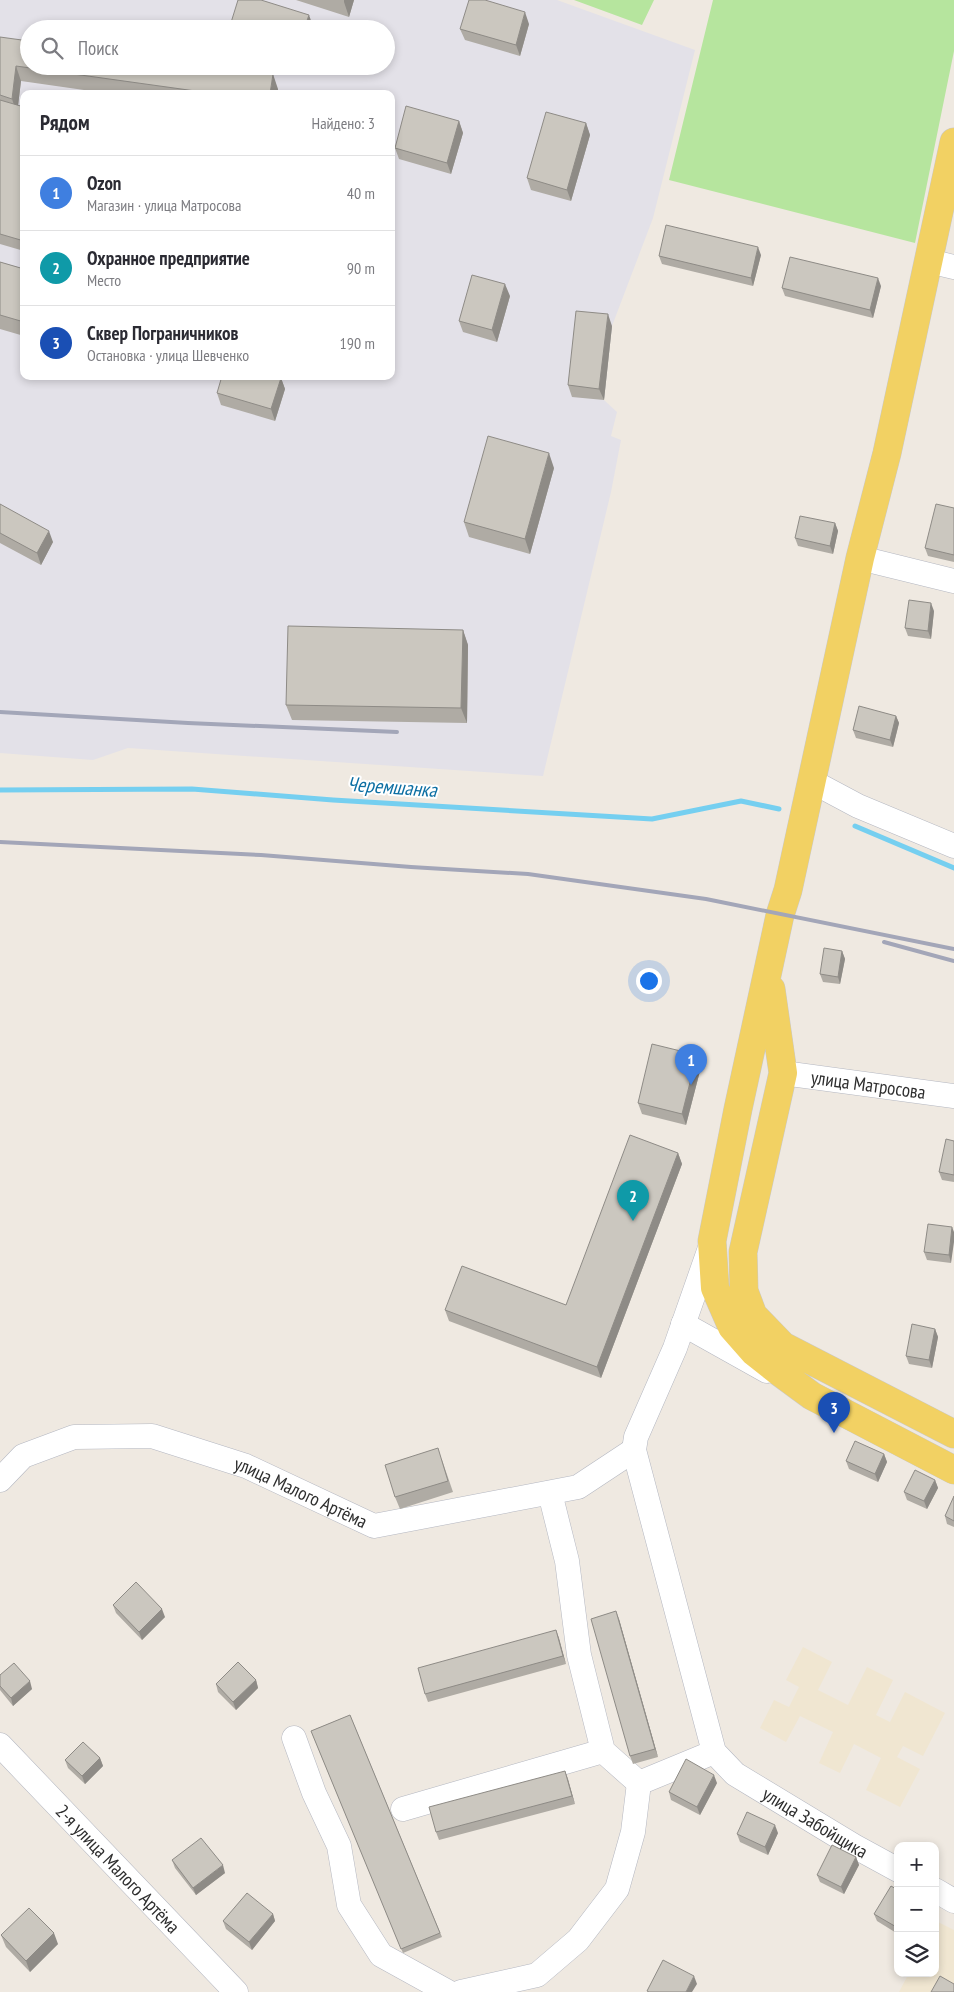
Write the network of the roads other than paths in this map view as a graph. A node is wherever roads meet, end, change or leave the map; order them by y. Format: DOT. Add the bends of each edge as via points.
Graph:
graph roads {
  1 [pos="954,142"];
  2 [pos="942,264"];
  3 [pos="860,558"];
  4 [pos="954,582"];
  5 [pos="812,788"];
  6 [pos="954,846"];
  7 [pos="769,973"];
  8 [pos="783,1073"];
  9 [pos="954,1096"];
  10 [pos="712,1241"];
  11 [pos="683,1324"];
  12 [pos="783,1346"];
  13 [pos="812,1396"];
  14 [pos="954,1434"];
  15 [pos="634,1450"];
  16 [pos="954,1470"];
  17 [pos="0,1480"];
  18 [pos="550,1493"];
  19 [pos="294,1738"];
  20 [pos="0,1745"];
  21 [pos="603,1751"];
  22 [pos="714,1752"];
  23 [pos="639,1783"];
  24 [pos="403,1809"];
  25 [pos="894,1868"];
  26 [pos="939,1892"];
  27 [pos="954,1901"];
  28 [pos="236,1992"];
  29 [pos="448,1992"];
  30 [pos="461,1992"];
  1 -- 2 [label="main road"];
  2 -- 3 [label="main road"];
  3 -- 4 [label="street"];
  3 -- 5 [label="main road"];
  5 -- 6 [label="street"];
  5 -- 7 [label="main road"];
  7 -- 8 [label="main road"];
  7 -- 10 [label="main road"];
  8 -- 9 [label="street, улица Матросова"];
  8 -- 12 [label="main road" via="743,1252 744,1291 753,1315"];
  10 -- 11 [label="street"];
  10 -- 13 [label="main road" via="715,1288 732,1327 754,1352"];
  11 -- 12 [label="street"];
  11 -- 13 [label="street"];
  11 -- 15 [label="street" via="636,1437"];
  12 -- 14 [label="main road"];
  13 -- 16 [label="main road"];
  15 -- 18 [label="street, улица Малого Артёма" via="578,1487"];
  15 -- 22 [label="street"];
  17 -- 18 [label="street, улица Малого Артёма" via="23,1456 74,1437 152,1436 246,1466 374,1526"];
  18 -- 21 [label="street" via="566,1561 579,1656"];
  19 -- 29 [label="street" via="314,1793 339,1846 349,1905 381,1955"];
  20 -- 28 [label="street, 2-я улица Малого Артёма"];
  21 -- 23 [label="street"];
  21 -- 24 [label="street"];
  22 -- 23 [label="street"];
  22 -- 25 [label="street, улица Забойщика" via="735,1774"];
  23 -- 30 [label="street" via="633,1832 617,1889 578,1940 537,1975"];
  26 -- 27 [label="street"];
}
